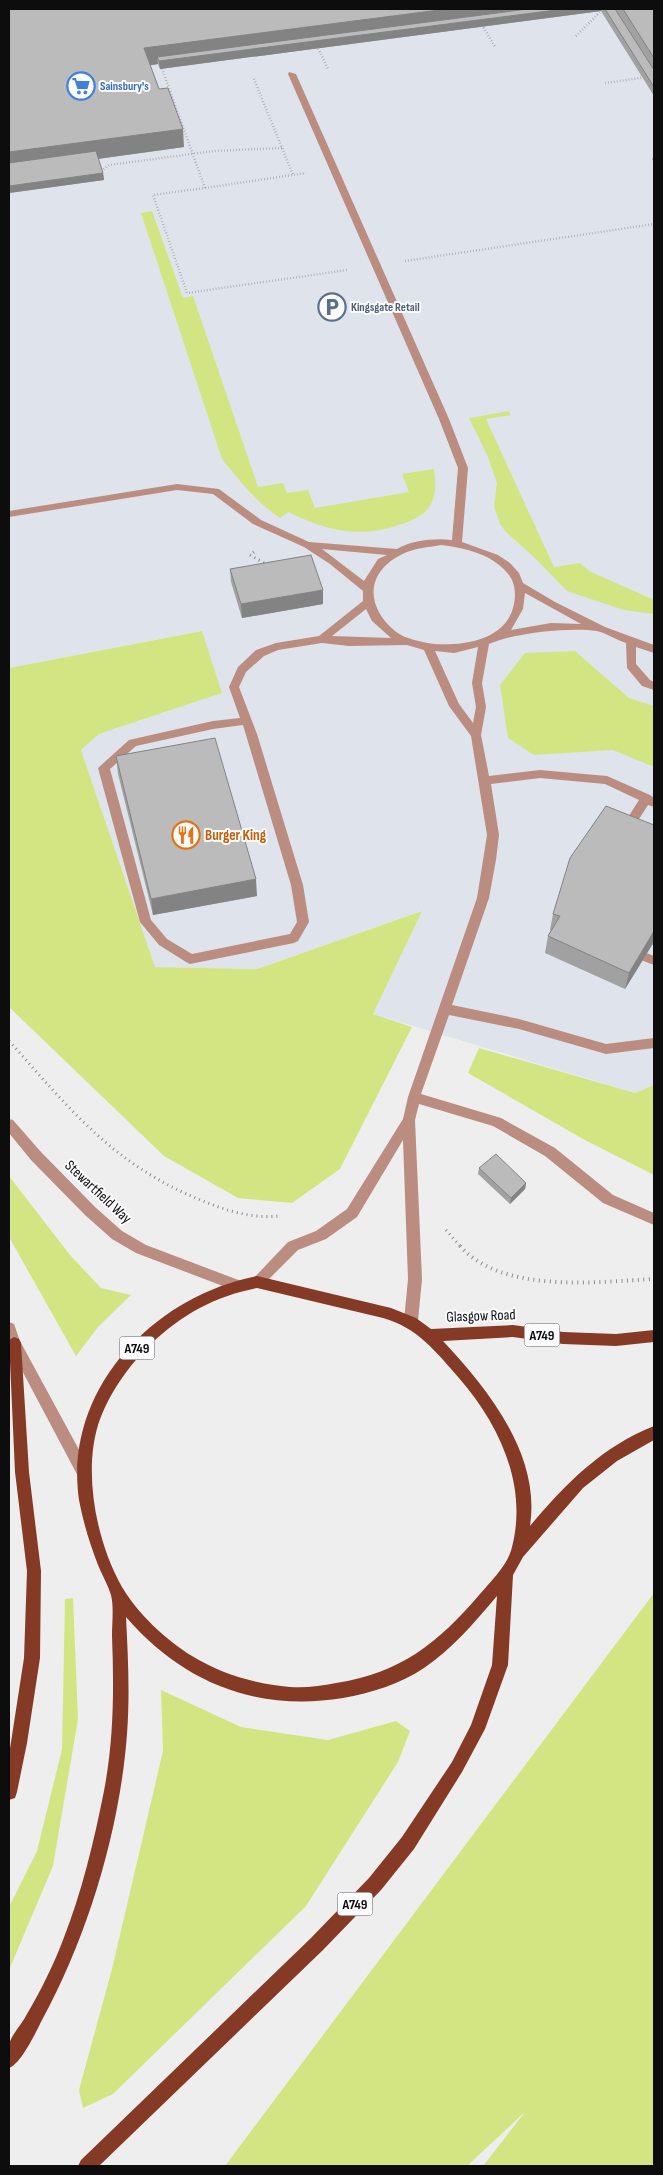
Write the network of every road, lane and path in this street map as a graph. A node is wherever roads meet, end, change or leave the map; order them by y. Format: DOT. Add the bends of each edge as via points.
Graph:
graph roads {
  1 [pos="604,9"];
  2 [pos="482,24"];
  3 [pos="576,36"];
  4 [pos="317,46"];
  5 [pos="495,47"];
  6 [pos="328,69"];
  7 [pos="292,74"];
  8 [pos="648,77"];
  9 [pos="254,79"];
  10 [pos="605,83"];
  11 [pos="282,148"];
  12 [pos="334,170"];
  13 [pos="97,174"];
  14 [pos="293,175"];
  15 [pos="205,188"];
  16 [pos="9,514"];
  17 [pos="457,543"];
  18 [pos="308,544"];
  19 [pos="259,546"];
  20 [pos="397,552"];
  21 [pos="270,565"];
  22 [pos="519,585"];
  23 [pos="366,588"];
  24 [pos="367,603"];
  25 [pos="597,628"];
  26 [pos="497,636"];
  27 [pos="322,639"];
  28 [pos="631,640"];
  29 [pos="406,642"];
  30 [pos="484,642"];
  31 [pos="428,648"];
  32 [pos="654,648"];
  33 [pos="654,686"];
  34 [pos="246,721"];
  35 [pos="476,735"];
  36 [pos="484,781"];
  37 [pos="650,800"];
  38 [pos="620,840"];
  39 [pos="623,945"];
  40 [pos="654,961"];
  41 [pos="445,1009"];
  42 [pos="654,1043"];
  43 [pos="414,1097"];
  44 [pos="409,1120"];
  45 [pos="9,1124"];
  46 [pos="654,1219"];
  47 [pos="257,1282"];
  48 [pos="236,1285"];
  49 [pos="411,1322"];
  50 [pos="9,1328"];
  51 [pos="429,1336"];
  52 [pos="654,1336"];
  53 [pos="14,1344"];
  54 [pos="654,1433"];
  55 [pos="84,1475"];
  56 [pos="519,1552"];
  57 [pos="506,1572"];
  58 [pos="118,1593"];
  59 [pos="9,1792"];
  60 [pos="9,2060"];
  61 [pos="88,2166"];
  1 -- 3 [label="path"];
  2 -- 5 [label="path"];
  4 -- 6 [label="path"];
  7 -- 12 [label="street"];
  8 -- 10 [label="path"];
  9 -- 11 [label="path"];
  11 -- 13 [label="path" via="214,151 109,165"];
  11 -- 14 [label="path"];
  12 -- 14 [label="path"];
  12 -- 17 [label="street" via="463,468"];
  14 -- 15 [label="path"];
  16 -- 18 [label="street" via="177,487 196,488 216,491 257,522"];
  17 -- 20 [label="street" via="426,543"];
  17 -- 22 [label="street" via="496,558 510,570"];
  18 -- 20 [label="street"];
  18 -- 23 [label="street"];
  19 -- 21 [label="path" via="250,556"];
  20 -- 23 [label="street" via="376,568"];
  22 -- 25 [label="street"];
  22 -- 26 [label="street" via="521,599 518,612 510,625"];
  23 -- 24 [label="street"];
  24 -- 27 [label="street"];
  24 -- 29 [label="street" via="388,632"];
  25 -- 26 [label="street" via="551,627"];
  25 -- 28 [label="street"];
  26 -- 30 [label="street"];
  27 -- 29 [label="street"];
  27 -- 34 [label="street" via="260,653 242,670 234,687"];
  28 -- 32 [label="street"];
  28 -- 33 [label="street" via="630,665 646,683"];
  29 -- 31 [label="street"];
  30 -- 31 [label="street" via="452,649"];
  30 -- 35 [label="street" via="477,683 481,708"];
  31 -- 35 [label="street" via="454,706"];
  34 -- 34 [label="street" via="133,743 104,768 146,922 163,942 190,959 294,938 303,922 297,885"];
  35 -- 36 [label="street"];
  36 -- 37 [label="street" via="540,774 607,780"];
  36 -- 41 [label="street" via="493,835 490,860 482,898"];
  37 -- 38 [label="street"];
  39 -- 40 [label="street"];
  41 -- 42 [label="street" via="519,1024 606,1049"];
  41 -- 43 [label="street"];
  43 -- 44 [label="street"];
  43 -- 46 [label="street" via="497,1122 550,1152 608,1199"];
  44 -- 47 [label="street" via="352,1213 321,1235 293,1246"];
  44 -- 49 [label="street" via="415,1279"];
  45 -- 48 [label="street, Stewartfield Way" via="36,1156 117,1234 141,1248"];
  47 -- 48 [label="main road, A749"];
  47 -- 49 [label="main road, A749"];
  48 -- 55 [label="main road, A749" via="184,1308 145,1338 125,1363 109,1386 89,1432"];
  49 -- 51 [label="main road, A749"];
  50 -- 53 [label="street"];
  51 -- 52 [label="main road, Glasgow Road / A749" via="513,1331 563,1338 616,1340"];
  51 -- 56 [label="main road, A749" via="460,1369 503,1427 516,1459 523,1489 524,1519"];
  53 -- 55 [label="street"];
  53 -- 59 [label="main road" via="22,1472 34,1571 32,1658"];
  54 -- 56 [label="main road, A749" via="611,1456 578,1481"];
  55 -- 58 [label="main road, A749" via="93,1534"];
  56 -- 57 [label="main road, A749"];
  57 -- 58 [label="main road, A749" via="477,1609 426,1659 378,1682 310,1695 252,1688 205,1671 174,1654"];
  57 -- 61 [label="main road, A749" via="497,1674 477,1728 457,1767 408,1842 375,1884 317,1944"];
  58 -- 60 [label="main road, A749" via="120,1722 115,1774 91,1886 72,1941 48,1994"];
}
